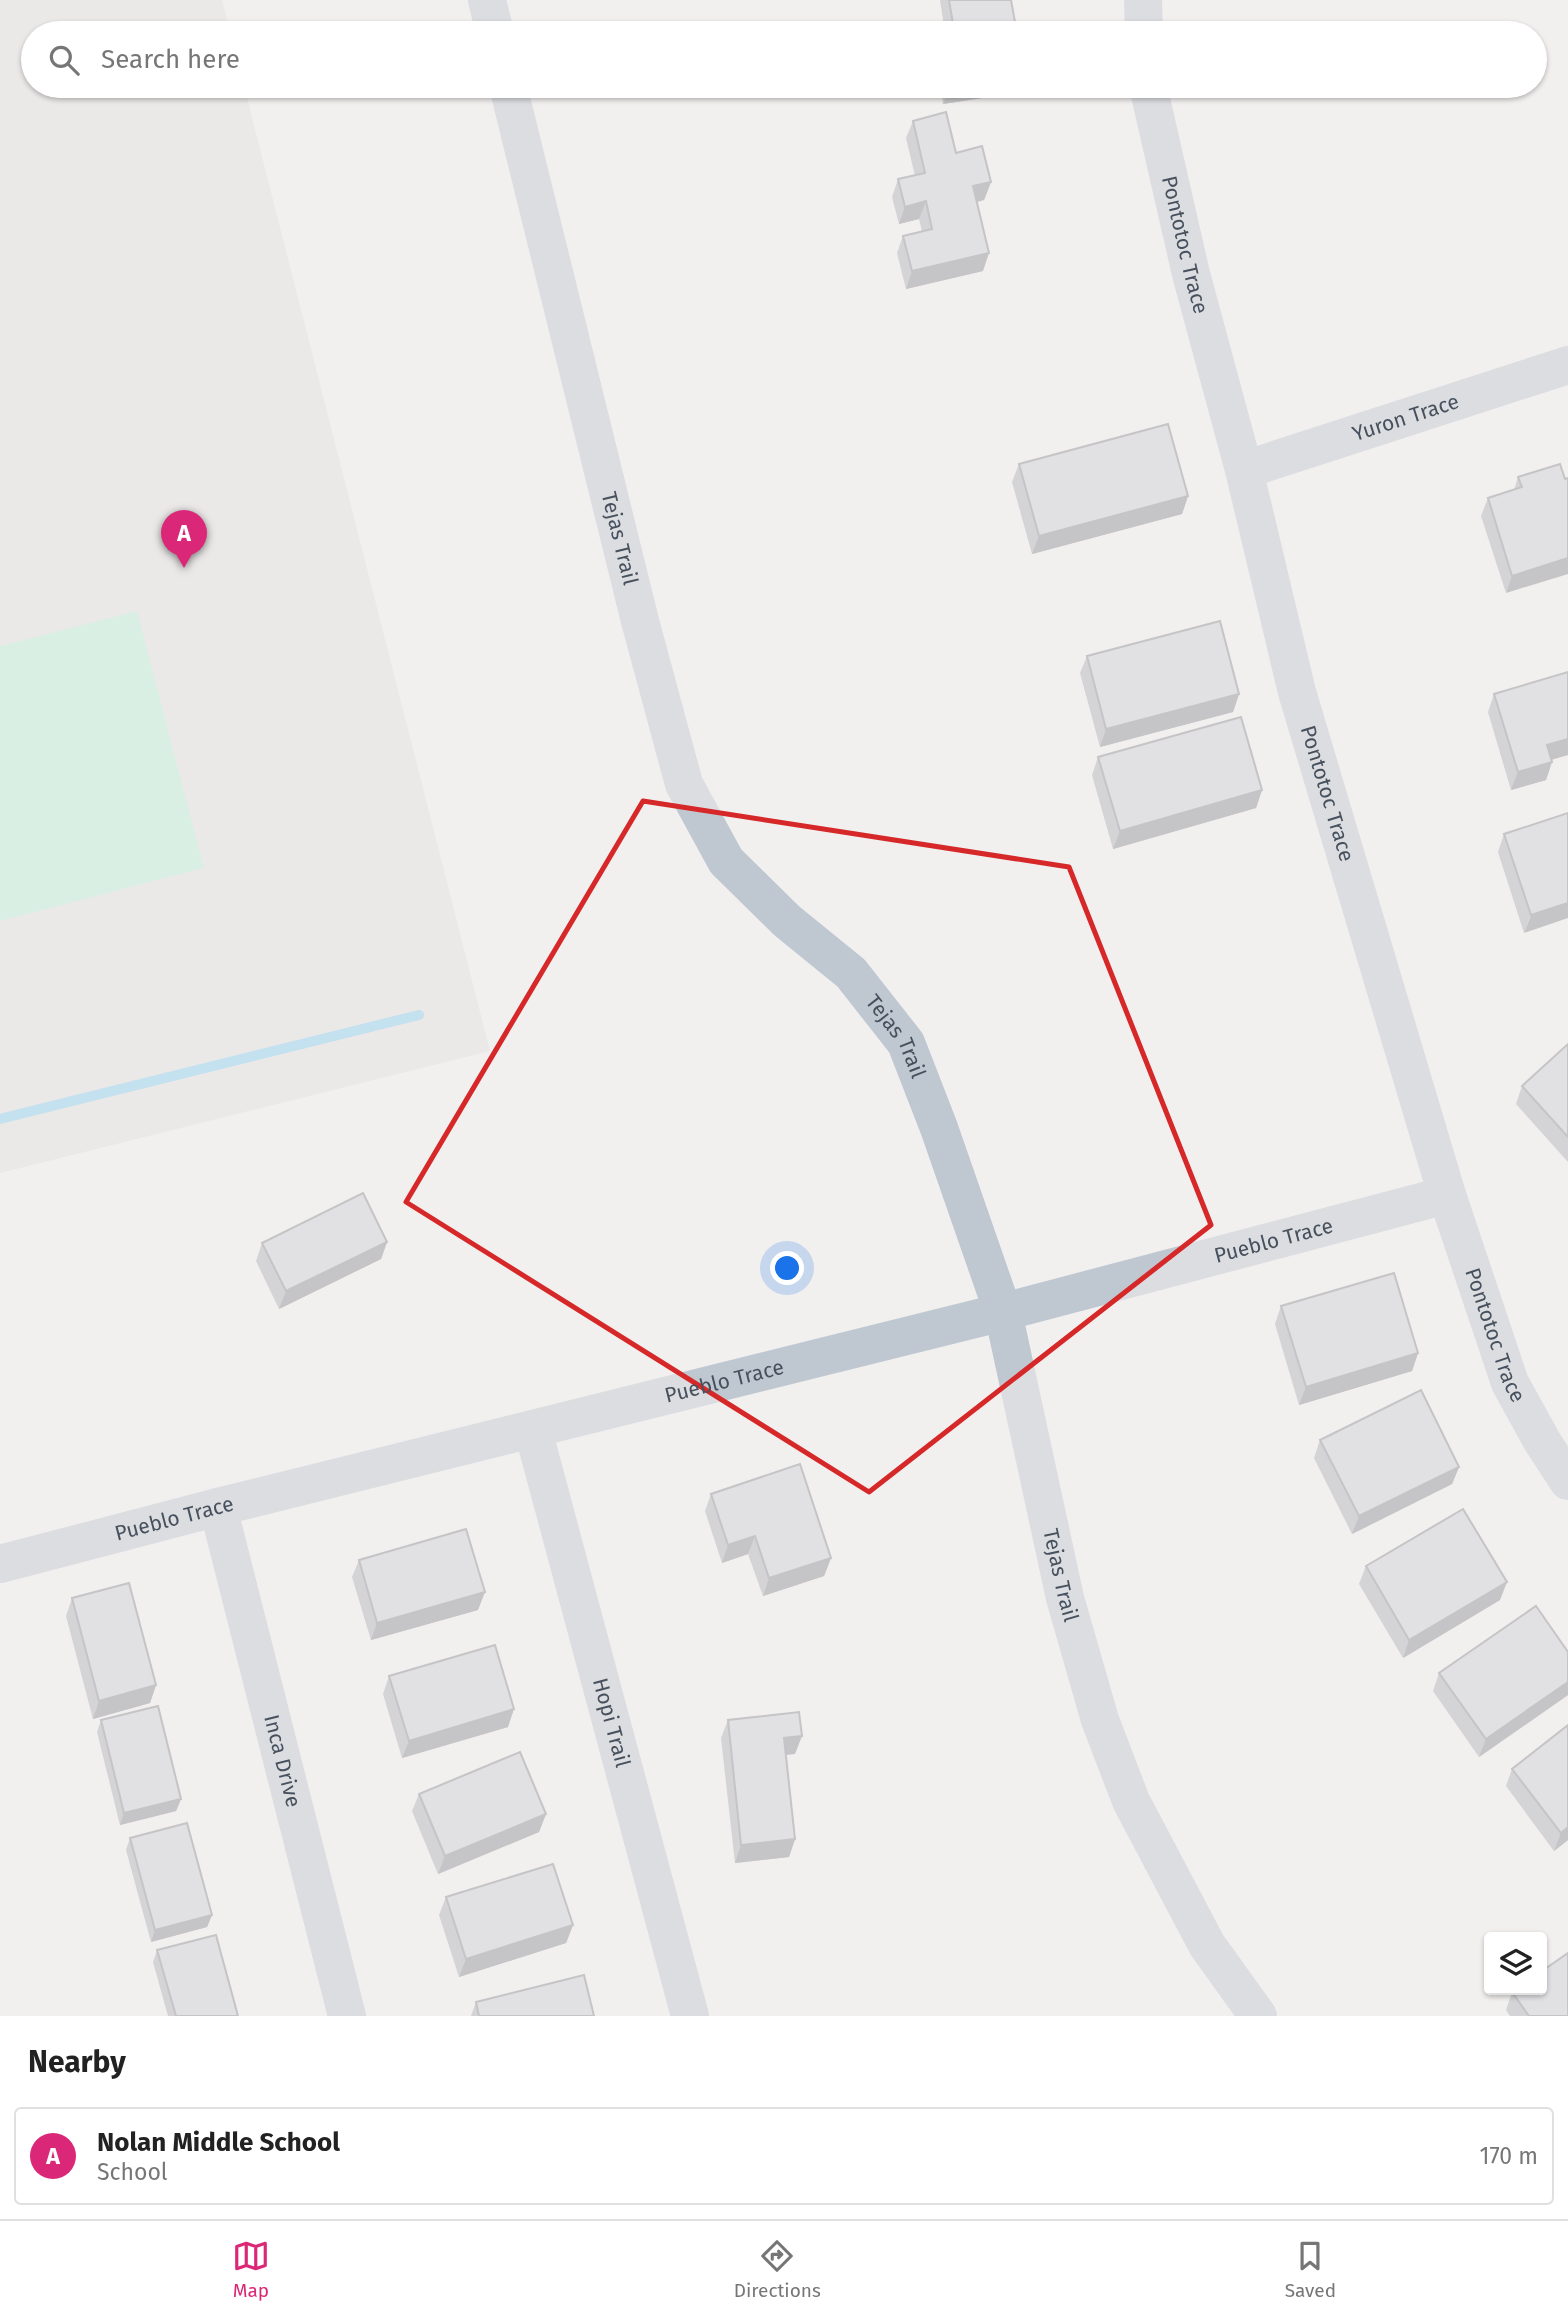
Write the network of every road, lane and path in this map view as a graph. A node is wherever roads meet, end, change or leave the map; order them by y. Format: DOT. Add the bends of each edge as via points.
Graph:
graph roads {
  1 [pos="487,0"];
  2 [pos="1143,0"];
  3 [pos="492,21"];
  4 [pos="1144,21"];
  5 [pos="511,98"];
  6 [pos="1151,98"];
  7 [pos="1568,365"];
  8 [pos="1244,470"];
  9 [pos="1447,1195"];
  10 [pos="1003,1311"];
  11 [pos="533,1430"];
  12 [pos="1568,1481"];
  13 [pos="218,1507"];
  14 [pos="0,1564"];
  15 [pos="347,2016"];
  16 [pos="690,2016"];
  17 [pos="1258,2016"];
  1 -- 3 [label="street"];
  2 -- 4 [label="street"];
  5 -- 10 [label="street, Tejas Trail" via="684,784 726,861 787,921 851,973 906,1043"];
  6 -- 8 [label="street, Pontotoc Trace" via="1191,274"];
  7 -- 8 [label="street, Yuron Trace"];
  8 -- 9 [label="street, Pontotoc Trace" via="1297,692"];
  9 -- 10 [label="street, Pueblo Trace"];
  9 -- 12 [label="street, Pontotoc Trace" via="1510,1383"];
  10 -- 11 [label="street, Pueblo Trace"];
  10 -- 17 [label="street, Tejas Trail" via="1065,1598 1100,1720 1131,1801 1207,1945"];
  11 -- 13 [label="street, Pueblo Trace"];
  11 -- 16 [label="street, Hopi Trail"];
  13 -- 14 [label="street, Pueblo Trace"];
  13 -- 15 [label="street, Inca Drive"];
}
